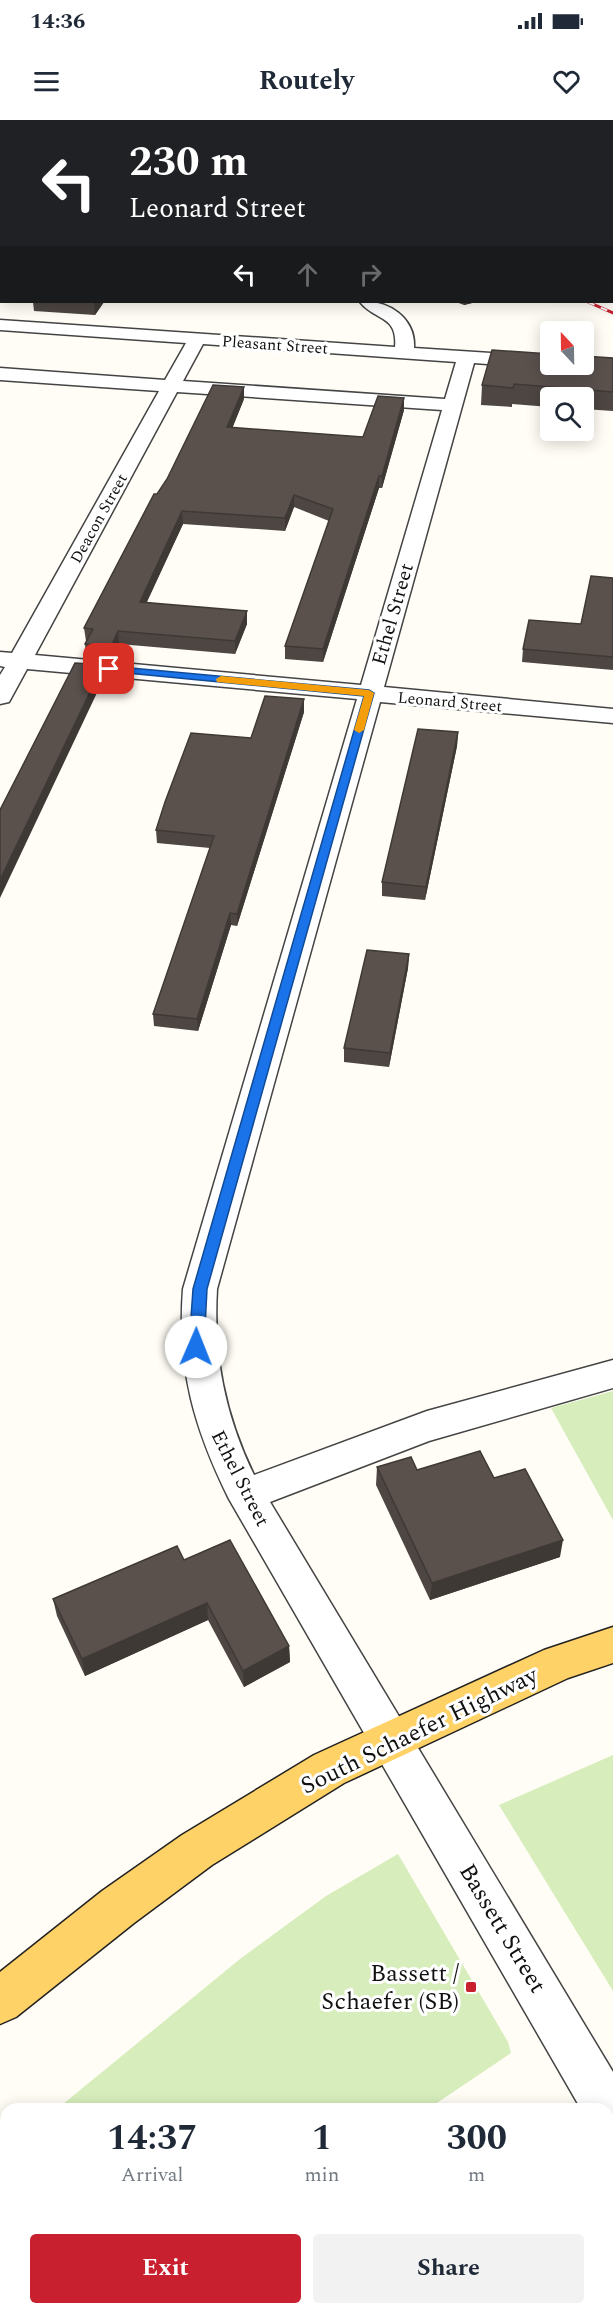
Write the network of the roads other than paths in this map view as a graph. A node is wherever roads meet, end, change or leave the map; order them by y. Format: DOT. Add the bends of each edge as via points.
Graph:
graph roads {
  1 [pos="371,303"];
  2 [pos="0,325"];
  3 [pos="197,339"];
  4 [pos="404,353"];
  5 [pos="467,357"];
  6 [pos="540,362"];
  7 [pos="0,374"];
  8 [pos="170,387"];
  9 [pos="453,405"];
  10 [pos="10,660"];
  11 [pos="369,693"];
  12 [pos="0,697"];
  13 [pos="613,716"];
  14 [pos="613,1374"];
  15 [pos="247,1495"];
  16 [pos="613,1645"];
  17 [pos="392,1740"];
  18 [pos="0,2001"];
  19 [pos="605,2103"];
  1 -- 4 [label="street" via="404,328"];
  2 -- 3 [label="street, Pleasant Street"];
  3 -- 4 [label="street, Pleasant Street"];
  3 -- 8 [label="street, Deacon Street"];
  4 -- 5 [label="street, Pleasant Street"];
  5 -- 6 [label="street, Pleasant Street"];
  5 -- 9 [label="street, Ethel Street"];
  7 -- 8 [label="street"];
  8 -- 9 [label="street"];
  8 -- 10 [label="street, Deacon Street"];
  9 -- 11 [label="street, Ethel Street"];
  10 -- 11 [label="street, Leonard Street"];
  10 -- 12 [label="street, Deacon Street"];
  11 -- 13 [label="street, Leonard Street"];
  11 -- 15 [label="street, Ethel Street" via="200,1289 196,1347 204,1393 220,1445"];
  14 -- 15 [label="street" via="437,1422 325,1461"];
  15 -- 17 [label="street, Ethel Street"];
  16 -- 17 [label="main road, South Schaefer Highway" via="558,1663"];
  17 -- 18 [label="main road, South Schaefer Highway" via="329,1769 197,1850"];
  17 -- 19 [label="street, Bassett Street"];
}
